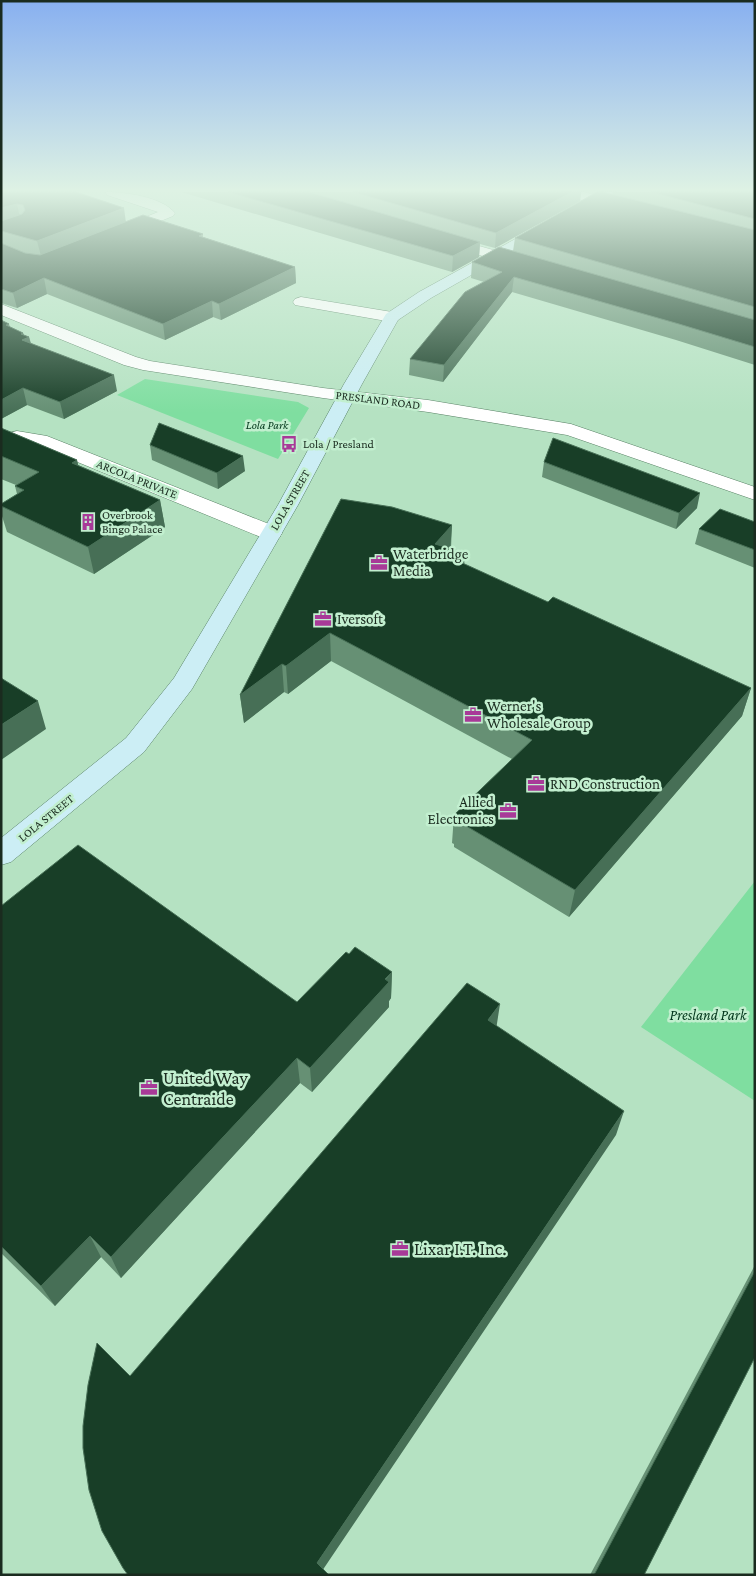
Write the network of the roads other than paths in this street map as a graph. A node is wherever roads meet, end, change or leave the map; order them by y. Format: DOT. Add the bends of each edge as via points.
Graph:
graph roads {
  1 [pos="478,266"];
  2 [pos="532,266"];
  3 [pos="537,267"];
  4 [pos="301,302"];
  5 [pos="1,309"];
  6 [pos="392,317"];
  7 [pos="347,396"];
  8 [pos="1,441"];
  9 [pos="755,494"];
  10 [pos="271,533"];
  11 [pos="1,854"];
  1 -- 6 [label="street, LOLA STREET"];
  2 -- 3 [label="street"];
  4 -- 6 [label="street"];
  5 -- 7 [label="street, PRESLAND ROAD" via="149,366"];
  6 -- 7 [label="street, LOLA STREET"];
  7 -- 9 [label="street, PRESLAND ROAD" via="571,430"];
  7 -- 10 [label="street, LOLA STREET"];
  8 -- 10 [label="street, ARCOLA PRIVATE" via="18,438 40,440"];
  10 -- 11 [label="street, LOLA STREET" via="184,683 135,745"];
}
